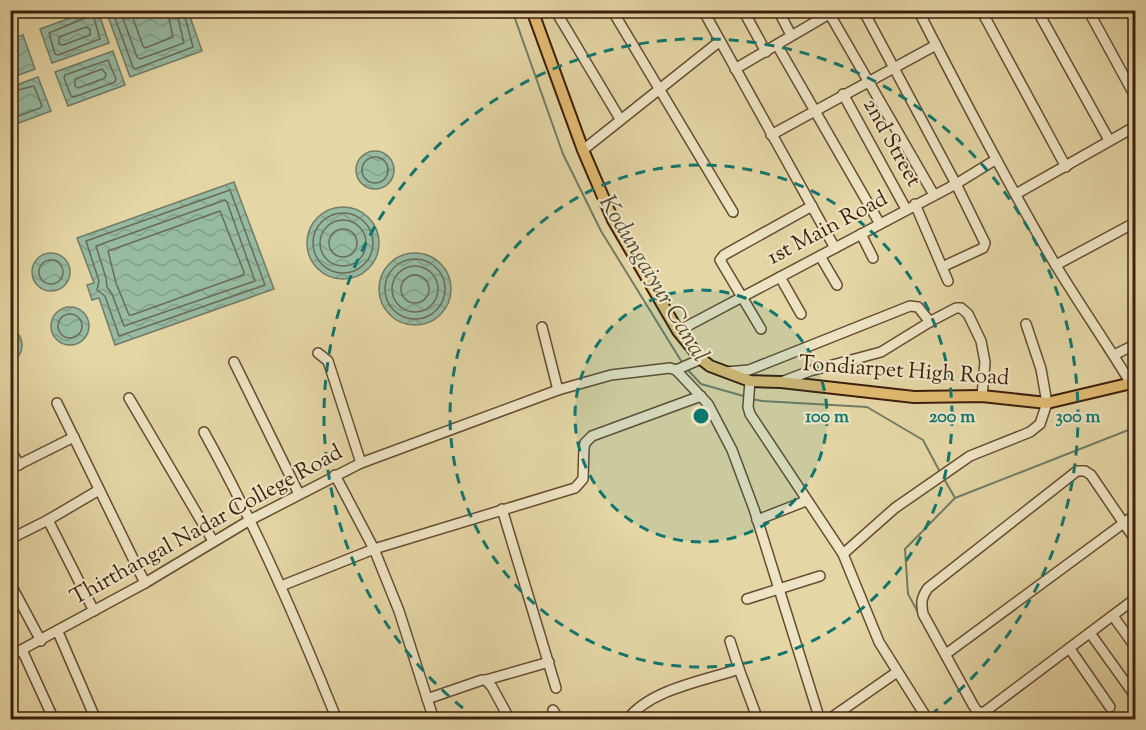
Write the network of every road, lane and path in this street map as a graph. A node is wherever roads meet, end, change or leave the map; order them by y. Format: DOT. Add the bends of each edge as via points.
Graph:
graph roads {
  1 [pos="532,10"];
  2 [pos="555,10"];
  3 [pos="612,10"];
  4 [pos="703,10"];
  5 [pos="743,10"];
  6 [pos="778,10"];
  7 [pos="863,10"];
  8 [pos="918,10"];
  9 [pos="981,10"];
  10 [pos="1037,10"];
  11 [pos="1088,10"];
  12 [pos="1133,10"];
  13 [pos="831,12"];
  14 [pos="815,15"];
  15 [pos="1136,15"];
  16 [pos="791,35"];
  17 [pos="720,41"];
  18 [pos="777,45"];
  19 [pos="936,45"];
  20 [pos="766,52"];
  21 [pos="894,67"];
  22 [pos="735,69"];
  23 [pos="869,80"];
  24 [pos="659,89"];
  25 [pos="843,94"];
  26 [pos="1136,98"];
  27 [pos="814,110"];
  28 [pos="620,119"];
  29 [pos="1136,126"];
  30 [pos="771,135"];
  31 [pos="1109,140"];
  32 [pos="583,150"];
  33 [pos="995,160"];
  34 [pos="1066,167"];
  35 [pos="956,184"];
  36 [pos="1016,194"];
  37 [pos="934,195"];
  38 [pos="812,206"];
  39 [pos="910,207"];
  40 [pos="733,212"];
  41 [pos="1136,222"];
  42 [pos="880,224"];
  43 [pos="861,234"];
  44 [pos="835,248"];
  45 [pos="820,256"];
  46 [pos="873,258"];
  47 [pos="1056,265"];
  48 [pos="942,267"];
  49 [pos="780,277"];
  50 [pos="948,281"];
  51 [pos="837,285"];
  52 [pos="742,297"];
  53 [pos="801,314"];
  54 [pos="930,322"];
  55 [pos="1026,324"];
  56 [pos="542,327"];
  57 [pos="761,329"];
  58 [pos="678,332"];
  59 [pos="1136,344"];
  60 [pos="318,352"];
  61 [pos="1114,356"];
  62 [pos="696,361"];
  63 [pos="234,362"];
  64 [pos="678,369"];
  65 [pos="724,372"];
  66 [pos="781,382"];
  67 [pos="749,384"];
  68 [pos="1134,386"];
  69 [pos="558,390"];
  70 [pos="701,396"];
  71 [pos="982,396"];
  72 [pos="129,398"];
  73 [pos="57,403"];
  74 [pos="1047,403"];
  75 [pos="204,432"];
  76 [pos="74,437"];
  77 [pos="10,449"];
  78 [pos="361,463"];
  79 [pos="15,467"];
  80 [pos="335,475"];
  81 [pos="99,490"];
  82 [pos="299,494"];
  83 [pos="806,501"];
  84 [pos="502,509"];
  85 [pos="1136,514"];
  86 [pos="757,519"];
  87 [pos="48,520"];
  88 [pos="250,520"];
  89 [pos="1124,522"];
  90 [pos="10,539"];
  91 [pos="213,541"];
  92 [pos="1136,541"];
  93 [pos="374,549"];
  94 [pos="843,554"];
  95 [pos="820,576"];
  96 [pos="10,583"];
  97 [pos="145,583"];
  98 [pos="280,586"];
  99 [pos="778,589"];
  100 [pos="747,599"];
  101 [pos="1135,600"];
  102 [pos="94,611"];
  103 [pos="1113,616"];
  104 [pos="58,632"];
  105 [pos="1090,633"];
  106 [pos="41,641"];
  107 [pos="730,641"];
  108 [pos="1136,648"];
  109 [pos="1070,649"];
  110 [pos="22,650"];
  111 [pos="946,654"];
  112 [pos="10,657"];
  113 [pos="549,662"];
  114 [pos="739,669"];
  115 [pos="897,672"];
  116 [pos="486,680"];
  117 [pos="556,688"];
  118 [pos="1133,693"];
  119 [pos="427,699"];
  120 [pos="1110,707"];
  121 [pos="553,710"];
  122 [pos="54,720"];
  123 [pos="96,720"];
  124 [pos="337,720"];
  125 [pos="434,720"];
  126 [pos="510,720"];
  127 [pos="559,720"];
  128 [pos="627,720"];
  129 [pos="758,720"];
  130 [pos="820,720"];
  131 [pos="828,720"];
  132 [pos="928,720"];
  1 -- 32 [label="main road, Tondiarpet High Road"];
  2 -- 28 [label="street"];
  3 -- 24 [label="street"];
  4 -- 17 [label="street"];
  5 -- 20 [label="street"];
  6 -- 16 [label="street"];
  7 -- 21 [label="street"];
  8 -- 19 [label="street"];
  9 -- 34 [label="street"];
  10 -- 31 [label="street"];
  11 -- 26 [label="street"];
  12 -- 15 [label="street"];
  13 -- 14 [label="street"];
  13 -- 23 [label="street"];
  14 -- 16 [label="street"];
  16 -- 18 [label="street"];
  17 -- 22 [label="street"];
  17 -- 24 [label="street"];
  18 -- 20 [label="street"];
  18 -- 27 [label="street"];
  19 -- 21 [label="street"];
  19 -- 33 [label="street"];
  20 -- 22 [label="street"];
  21 -- 23 [label="street"];
  21 -- 35 [label="street"];
  22 -- 30 [label="street"];
  23 -- 25 [label="street"];
  23 -- 37 [label="street"];
  24 -- 28 [label="street"];
  24 -- 40 [label="street"];
  25 -- 27 [label="street"];
  25 -- 39 [label="street, 2nd Street"];
  27 -- 30 [label="street"];
  27 -- 42 [label="street"];
  28 -- 32 [label="street"];
  29 -- 31 [label="street"];
  30 -- 38 [label="street"];
  31 -- 34 [label="street"];
  32 -- 58 [label="main road, Tondiarpet High Road" via="613,220"];
  33 -- 35 [label="street, 1st Main Road"];
  33 -- 36 [label="street"];
  34 -- 36 [label="street"];
  35 -- 37 [label="street, 1st Main Road"];
  35 -- 48 [label="street" via="985,245"];
  36 -- 47 [label="street"];
  37 -- 39 [label="street, 1st Main Road"];
  38 -- 44 [label="street"];
  38 -- 52 [label="street" via="720,260"];
  39 -- 42 [label="street, 1st Main Road"];
  39 -- 48 [label="street, 2nd Street"];
  41 -- 47 [label="street"];
  42 -- 43 [label="street, 1st Main Road"];
  43 -- 44 [label="street, 1st Main Road"];
  43 -- 46 [label="street"];
  44 -- 45 [label="street, 1st Main Road"];
  45 -- 49 [label="street, 1st Main Road"];
  45 -- 51 [label="street"];
  47 -- 61 [label="street"];
  48 -- 50 [label="street, 2nd Street"];
  49 -- 52 [label="street, 1st Main Road"];
  49 -- 53 [label="street"];
  52 -- 57 [label="street"];
  52 -- 58 [label="street, 1st Main Road"];
  54 -- 65 [label="street" via="918,307 910,306 749,370"];
  54 -- 66 [label="street" via="881,352"];
  54 -- 71 [label="street" via="956,308 969,314 985,362"];
  55 -- 74 [label="street"];
  56 -- 69 [label="street"];
  58 -- 62 [label="main road, Tondiarpet High Road"];
  59 -- 61 [label="street"];
  60 -- 78 [label="street" via="328,362"];
  61 -- 68 [label="street"];
  62 -- 64 [label="street, Thirthangal Nadar College Road"];
  62 -- 65 [label="main road, Tondiarpet High Road"];
  63 -- 82 [label="street"];
  64 -- 69 [label="street, Thirthangal Nadar College Road" via="611,375"];
  64 -- 70 [label="street"];
  65 -- 67 [label="main road, Tondiarpet High Road"];
  66 -- 67 [label="main road, Tondiarpet High Road"];
  66 -- 71 [label="main road, Tondiarpet High Road" via="914,397"];
  67 -- 83 [label="street" via="750,414"];
  68 -- 74 [label="main road, Tondiarpet High Road"];
  69 -- 78 [label="street, Thirthangal Nadar College Road"];
  70 -- 84 [label="street" via="591,436 585,443 583,479 579,485"];
  70 -- 86 [label="street" via="732,450"];
  71 -- 74 [label="main road, Tondiarpet High Road"];
  72 -- 91 [label="street"];
  73 -- 76 [label="street"];
  74 -- 94 [label="street" via="1043,420 1030,432 970,456 895,508"];
  75 -- 88 [label="street"];
  76 -- 79 [label="street"];
  76 -- 81 [label="street"];
  77 -- 79 [label="street"];
  78 -- 80 [label="street, Thirthangal Nadar College Road"];
  80 -- 82 [label="street, Thirthangal Nadar College Road"];
  80 -- 93 [label="street"];
  81 -- 87 [label="street"];
  81 -- 97 [label="street"];
  82 -- 88 [label="street, Thirthangal Nadar College Road"];
  83 -- 86 [label="street"];
  83 -- 94 [label="street"];
  84 -- 93 [label="street"];
  84 -- 113 [label="street"];
  85 -- 89 [label="street"];
  86 -- 99 [label="street"];
  87 -- 90 [label="street"];
  87 -- 102 [label="street"];
  88 -- 91 [label="street, Thirthangal Nadar College Road"];
  88 -- 98 [label="street"];
  89 -- 92 [label="street"];
  89 -- 111 [label="street"];
  89 -- 111 [label="street" via="1091,475 1077,471 928,588 921,603 923,614"];
  91 -- 97 [label="street, Thirthangal Nadar College Road"];
  93 -- 98 [label="street"];
  93 -- 119 [label="street"];
  94 -- 115 [label="street" via="879,642"];
  95 -- 99 [label="street"];
  96 -- 106 [label="street"];
  97 -- 102 [label="street, Thirthangal Nadar College Road"];
  98 -- 124 [label="street"];
  99 -- 100 [label="street"];
  99 -- 130 [label="street"];
  101 -- 103 [label="street"];
  102 -- 104 [label="street, Thirthangal Nadar College Road"];
  103 -- 105 [label="street"];
  103 -- 108 [label="street"];
  104 -- 106 [label="street, Thirthangal Nadar College Road"];
  104 -- 123 [label="street"];
  105 -- 109 [label="street"];
  105 -- 118 [label="street"];
  106 -- 110 [label="street, Thirthangal Nadar College Road"];
  107 -- 114 [label="street"];
  109 -- 111 [label="street" via="983,713 973,705"];
  109 -- 120 [label="street"];
  110 -- 112 [label="street, Thirthangal Nadar College Road"];
  110 -- 122 [label="street"];
  113 -- 116 [label="street"];
  113 -- 117 [label="street"];
  114 -- 128 [label="street" via="651,698"];
  114 -- 129 [label="street"];
  115 -- 131 [label="street"];
  115 -- 132 [label="street"];
  116 -- 119 [label="street"];
  116 -- 126 [label="street"];
  119 -- 125 [label="street"];
  121 -- 127 [label="street"];
}
